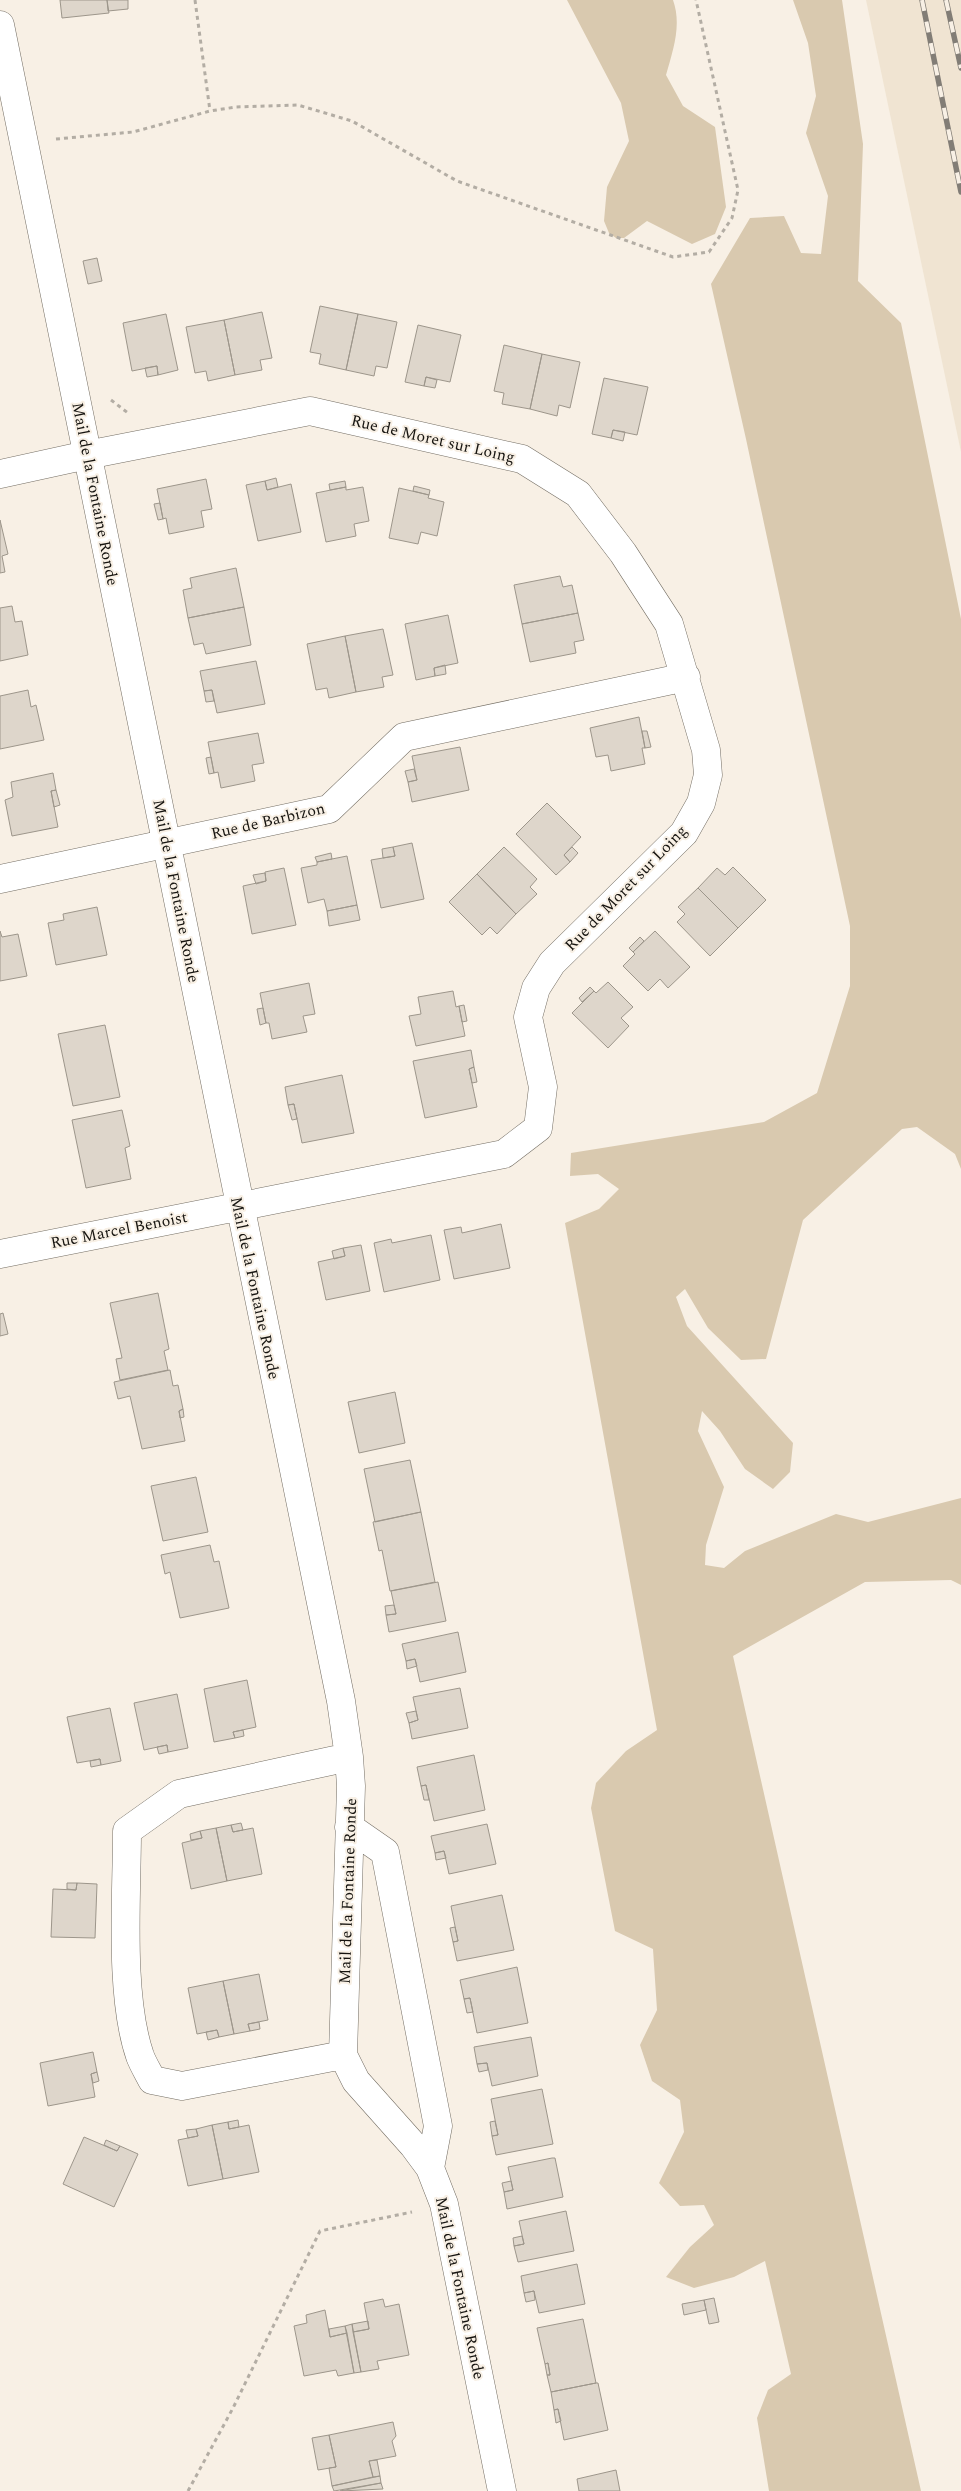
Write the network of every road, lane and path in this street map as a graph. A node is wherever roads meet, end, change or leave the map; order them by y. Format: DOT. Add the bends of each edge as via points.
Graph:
graph roads {
  1 [pos="195,0"];
  2 [pos="696,0"];
  3 [pos="0,25"];
  4 [pos="210,111"];
  5 [pos="50,140"];
  6 [pos="87,454"];
  7 [pos="0,474"];
  8 [pos="686,677"];
  9 [pos="166,844"];
  10 [pos="0,879"];
  11 [pos="538,1128"];
  12 [pos="239,1208"];
  13 [pos="0,1254"];
  14 [pos="349,1757"];
  15 [pos="349,1827"];
  16 [pos="343,2055"];
  17 [pos="430,2168"];
  18 [pos="444,2204"];
  19 [pos="188,2491"];
  20 [pos="502,2491"];
  1 -- 4 [label="path"];
  2 -- 4 [label="path" via="738,190 732,218 709,252 673,257 457,181 352,121 316,110 298,106 236,107"];
  3 -- 6 [label="street, Mail de la Fontaine Ronde"];
  4 -- 5 [label="path" via="133,132"];
  6 -- 7 [label="street, Rue de Moret sur Loing"];
  6 -- 8 [label="street, Rue de Moret sur Loing" via="310,411 522,459 578,494 623,553 669,624"];
  6 -- 9 [label="street, Mail de la Fontaine Ronde"];
  8 -- 9 [label="street, Rue de Barbizon" via="404,737 330,809"];
  8 -- 11 [label="street, Rue de Moret sur Loing" via="706,750 708,775 701,803 684,833 552,964 536,988 528,1017 543,1087"];
  9 -- 10 [label="street, Rue de Barbizon"];
  9 -- 12 [label="street, Mail de la Fontaine Ronde"];
  11 -- 12 [label="street, Rue Marcel Benoist" via="504,1154"];
  12 -- 13 [label="street, Rue Marcel Benoist"];
  12 -- 14 [label="street, Mail de la Fontaine Ronde" via="341,1702"];
  14 -- 15 [label="street, Mail de la Fontaine Ronde"];
  14 -- 16 [label="street" via="179,1794 127,1830 131,2018 140,2057 152,2080 182,2086"];
  15 -- 16 [label="street, Mail de la Fontaine Ronde"];
  15 -- 17 [label="street" via="385,1852 438,2126"];
  16 -- 17 [label="street, Mail de la Fontaine Ronde" via="356,2081"];
  17 -- 18 [label="street, Mail de la Fontaine Ronde"];
  18 -- 19 [label="path" via="320,2231 233,2408"];
  18 -- 20 [label="street, Mail de la Fontaine Ronde"];
}
